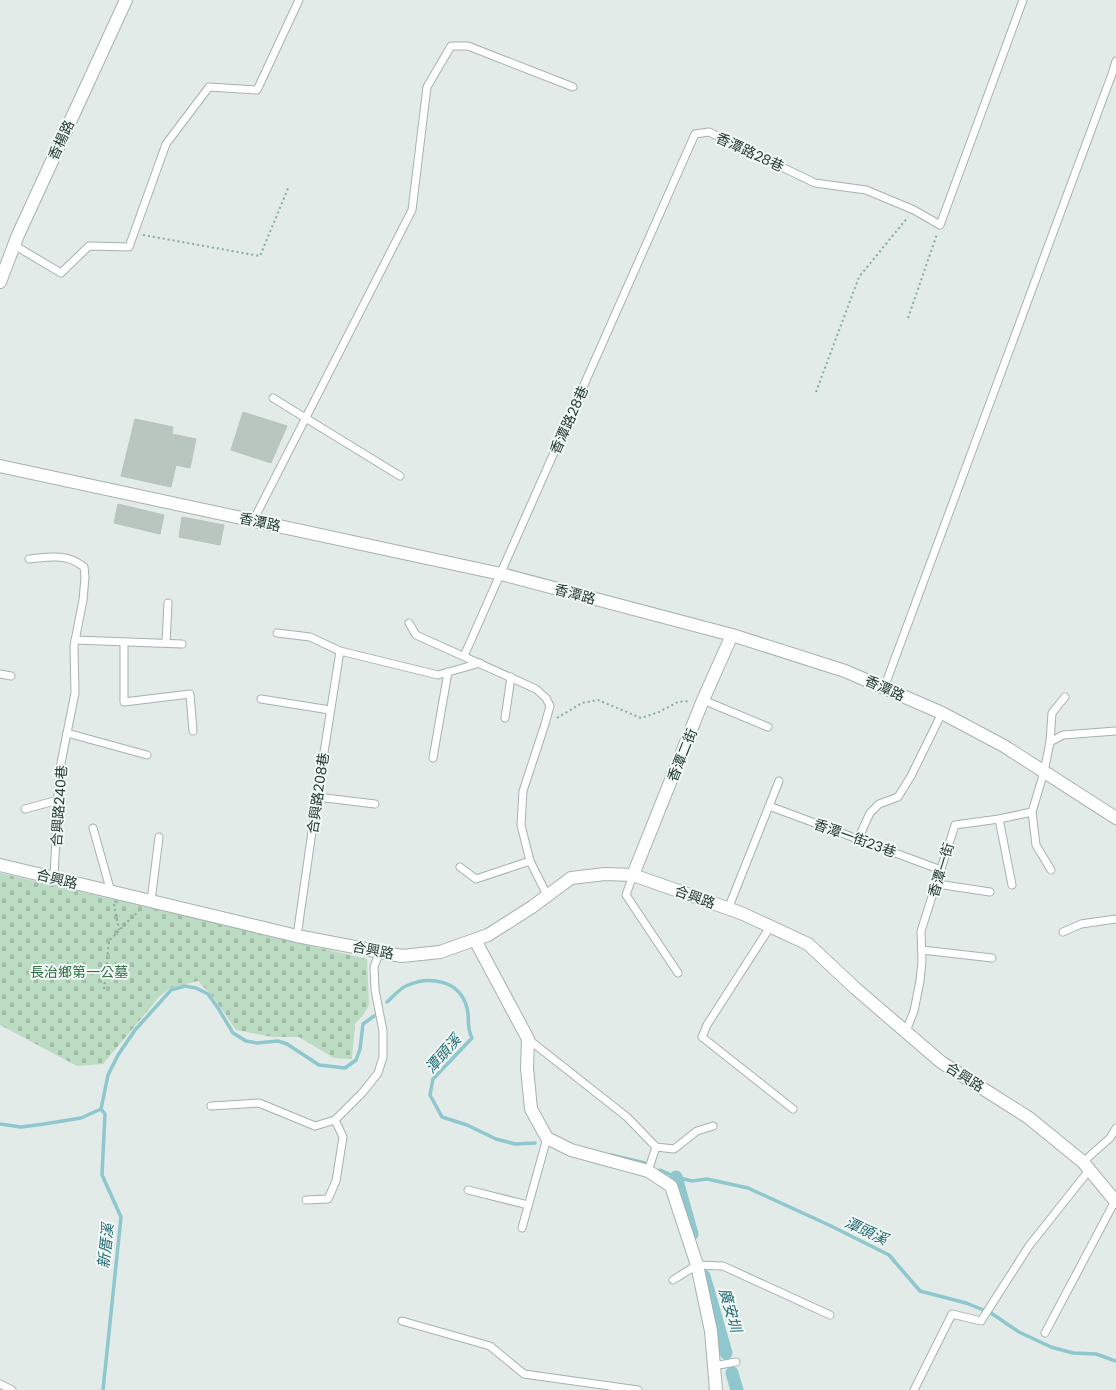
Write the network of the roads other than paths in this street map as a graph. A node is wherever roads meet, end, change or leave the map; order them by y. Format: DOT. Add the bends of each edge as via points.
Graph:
graph roads {
  1 [pos="126,0"];
  2 [pos="299,0"];
  3 [pos="1023,0"];
  4 [pos="1116,61"];
  5 [pos="573,86"];
  6 [pos="14,245"];
  7 [pos="0,282"];
  8 [pos="273,398"];
  9 [pos="306,418"];
  10 [pos="0,466"];
  11 [pos="400,476"];
  12 [pos="253,521"];
  13 [pos="29,559"];
  14 [pos="501,574"];
  15 [pos="168,603"];
  16 [pos="409,623"];
  17 [pos="277,634"];
  18 [pos="732,635"];
  19 [pos="75,640"];
  20 [pos="124,642"];
  21 [pos="166,643"];
  22 [pos="182,644"];
  23 [pos="340,651"];
  24 [pos="464,656"];
  25 [pos="480,663"];
  26 [pos="448,672"];
  27 [pos="0,674"];
  28 [pos="11,676"];
  29 [pos="511,677"];
  30 [pos="884,688"];
  31 [pos="1065,697"];
  32 [pos="261,699"];
  33 [pos="703,700"];
  34 [pos="330,710"];
  35 [pos="942,713"];
  36 [pos="505,718"];
  37 [pos="768,727"];
  38 [pos="194,731"];
  39 [pos="1116,731"];
  40 [pos="67,733"];
  41 [pos="1050,742"];
  42 [pos="147,755"];
  43 [pos="433,758"];
  44 [pos="1044,772"];
  45 [pos="779,781"];
  46 [pos="317,796"];
  47 [pos="58,800"];
  48 [pos="375,804"];
  49 [pos="769,806"];
  50 [pos="25,809"];
  51 [pos="1032,812"];
  52 [pos="1116,818"];
  53 [pos="999,819"];
  54 [pos="93,828"];
  55 [pos="159,838"];
  56 [pos="858,839"];
  57 [pos="530,861"];
  58 [pos="0,865"];
  59 [pos="460,867"];
  60 [pos="941,870"];
  61 [pos="1051,870"];
  62 [pos="633,875"];
  63 [pos="54,878"];
  64 [pos="937,884"];
  65 [pos="1012,885"];
  66 [pos="111,892"];
  67 [pos="990,892"];
  68 [pos="547,895"];
  69 [pos="151,901"];
  70 [pos="728,909"];
  71 [pos="1116,919"];
  72 [pos="770,927"];
  73 [pos="1063,932"];
  74 [pos="298,936"];
  75 [pos="475,940"];
  76 [pos="922,950"];
  77 [pos="380,951"];
  78 [pos="992,958"];
  79 [pos="678,973"];
  80 [pos="906,1032"];
  81 [pos="528,1039"];
  82 [pos="211,1106"];
  83 [pos="793,1109"];
  84 [pos="335,1120"];
  85 [pos="713,1126"];
  86 [pos="1116,1128"];
  87 [pos="547,1138"];
  88 [pos="656,1147"];
  89 [pos="1086,1165"];
  90 [pos="648,1171"];
  91 [pos="468,1190"];
  92 [pos="306,1200"];
  93 [pos="1115,1202"];
  94 [pos="528,1205"];
  95 [pos="522,1228"];
  96 [pos="696,1265"];
  97 [pos="673,1280"];
  98 [pos="830,1315"];
  99 [pos="402,1320"];
  100 [pos="1045,1333"];
  101 [pos="736,1362"];
  102 [pos="714,1366"];
  103 [pos="0,1384"];
  104 [pos="12,1390"];
  105 [pos="638,1390"];
  106 [pos="716,1390"];
  107 [pos="722,1390"];
  108 [pos="914,1390"];
  1 -- 6 [label="street, 香楊路"];
  2 -- 6 [label="lane" via="257,90 209,87 166,144 129,247 89,246 61,272"];
  3 -- 14 [label="lane, 香潭路28巷" via="940,225 914,210 866,190 815,183 709,132 695,134"];
  4 -- 30 [label="lane"];
  5 -- 9 [label="lane" via="468,46 451,46 427,87 412,210"];
  6 -- 7 [label="street, 香楊路"];
  8 -- 9 [label="lane"];
  9 -- 11 [label="lane"];
  9 -- 12 [label="lane"];
  10 -- 12 [label="street, 香潭路"];
  12 -- 14 [label="street, 香潭路"];
  13 -- 19 [label="lane, 合興路240巷" via="57,556 76,561 84,567 83,600"];
  14 -- 18 [label="street, 香潭路"];
  14 -- 24 [label="lane"];
  15 -- 21 [label="lane"];
  16 -- 24 [label="lane" via="416,635"];
  17 -- 23 [label="lane" via="310,637"];
  18 -- 30 [label="street, 香潭路" via="845,671"];
  18 -- 33 [label="street, 香潭二街"];
  19 -- 20 [label="lane"];
  19 -- 40 [label="lane, 合興路240巷" via="75,693"];
  20 -- 21 [label="lane"];
  20 -- 38 [label="lane" via="124,702 190,694"];
  21 -- 22 [label="lane"];
  23 -- 26 [label="lane" via="438,675"];
  23 -- 34 [label="lane, 合興路208巷"];
  24 -- 25 [label="lane"];
  25 -- 26 [label="lane"];
  25 -- 29 [label="lane"];
  26 -- 43 [label="lane"];
  27 -- 28 [label="lane"];
  29 -- 36 [label="lane"];
  29 -- 57 [label="lane" via="536,689 550,706 523,791 521,825"];
  30 -- 35 [label="street, 香潭路"];
  31 -- 41 [label="lane" via="1052,713"];
  32 -- 34 [label="lane"];
  33 -- 37 [label="lane"];
  33 -- 62 [label="street, 香潭二街"];
  34 -- 46 [label="lane, 合興路208巷"];
  35 -- 44 [label="street, 香潭路" via="1004,746"];
  35 -- 56 [label="lane" via="898,797 879,804 870,813"];
  39 -- 41 [label="lane" via="1063,735"];
  40 -- 42 [label="lane"];
  40 -- 47 [label="lane, 合興路240巷" via="59,773"];
  41 -- 44 [label="lane"];
  44 -- 51 [label="lane"];
  44 -- 52 [label="street, 香潭路"];
  45 -- 49 [label="lane, 合興路"];
  46 -- 48 [label="lane"];
  46 -- 74 [label="lane, 合興路208巷"];
  47 -- 50 [label="lane"];
  47 -- 63 [label="lane, 合興路240巷"];
  49 -- 56 [label="lane, 香潭一街23巷"];
  49 -- 70 [label="lane, 合興路"];
  51 -- 53 [label="lane, 香潭一街"];
  51 -- 61 [label="lane" via="1036,845"];
  53 -- 60 [label="lane, 香潭一街" via="955,825"];
  53 -- 65 [label="lane"];
  54 -- 66 [label="lane"];
  55 -- 69 [label="lane"];
  56 -- 60 [label="lane, 香潭一街23巷"];
  57 -- 59 [label="lane" via="476,879"];
  57 -- 68 [label="lane"];
  58 -- 63 [label="street, 合興路"];
  60 -- 64 [label="lane, 香潭一街"];
  62 -- 68 [label="street, 合興路" via="605,874 571,878"];
  62 -- 70 [label="street, 合興路"];
  62 -- 79 [label="lane" via="626,895"];
  63 -- 66 [label="street, 合興路"];
  64 -- 67 [label="lane"];
  64 -- 76 [label="lane, 香潭一街" via="921,932"];
  66 -- 69 [label="street, 合興路"];
  68 -- 75 [label="street, 合興路" via="488,935"];
  69 -- 74 [label="street, 合興路"];
  70 -- 72 [label="street, 合興路"];
  71 -- 73 [label="lane" via="1081,924"];
  72 -- 80 [label="street, 合興路" via="808,944"];
  72 -- 83 [label="lane" via="702,1037"];
  74 -- 77 [label="street, 合興路"];
  75 -- 77 [label="street, 合興路" via="440,952 402,956"];
  75 -- 81 [label="street"];
  76 -- 78 [label="lane"];
  76 -- 80 [label="lane, 香潭一街" via="920,981 914,1011"];
  77 -- 84 [label="lane" via="374,967 383,1057 378,1073"];
  80 -- 89 [label="street, 合興路" via="941,1062 1029,1118"];
  81 -- 87 [label="street" via="531,1109"];
  81 -- 88 [label="lane" via="627,1117"];
  82 -- 84 [label="lane" via="259,1103 315,1126"];
  84 -- 92 [label="lane" via="343,1137 336,1181 328,1199"];
  85 -- 88 [label="lane" via="697,1131 674,1149"];
  86 -- 89 [label="lane"];
  87 -- 90 [label="street" via="570,1150"];
  87 -- 94 [label="lane"];
  88 -- 90 [label="lane"];
  89 -- 93 [label="street, 合興路"];
  89 -- 108 [label="lane" via="1029,1246 981,1321 952,1314"];
  90 -- 96 [label="street" via="671,1186"];
  91 -- 94 [label="lane"];
  93 -- 100 [label="lane"];
  94 -- 95 [label="lane"];
  96 -- 97 [label="lane"];
  96 -- 98 [label="lane" via="723,1266"];
  96 -- 102 [label="street" via="711,1331"];
  99 -- 105 [label="lane" via="490,1346 524,1374"];
  101 -- 102 [label="lane"];
  102 -- 106 [label="street"];
  102 -- 107 [label="lane"];
  103 -- 104 [label="lane"];
}
